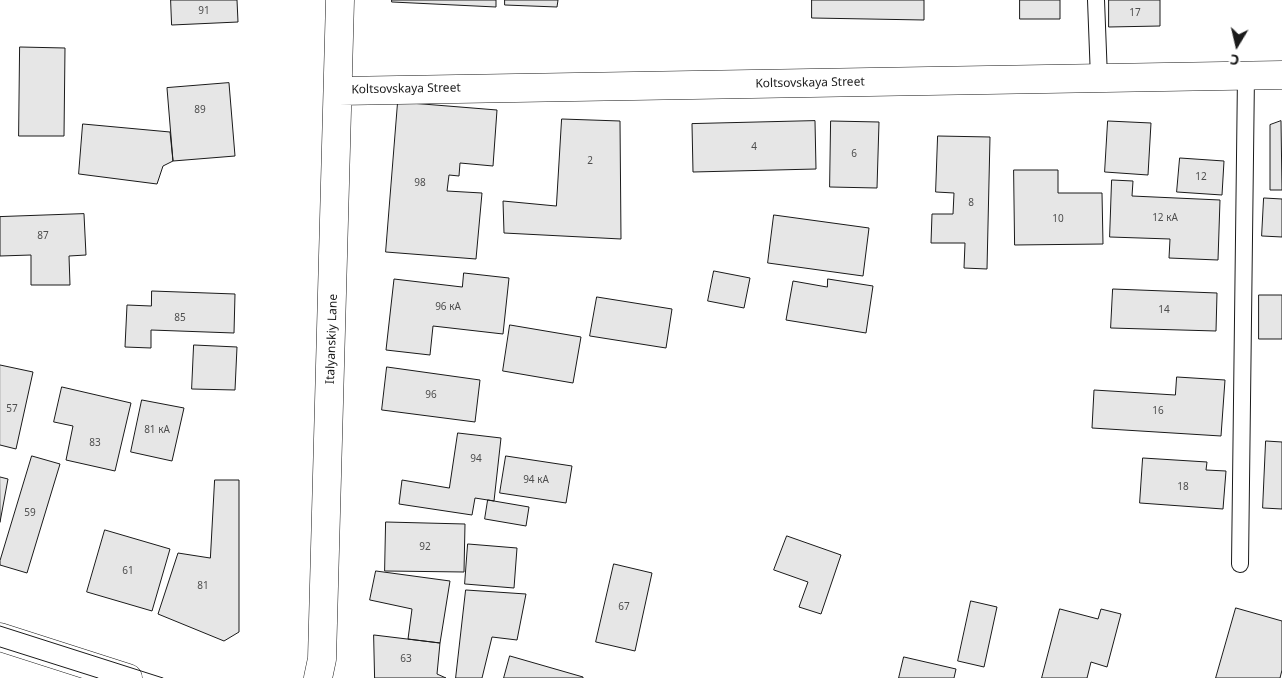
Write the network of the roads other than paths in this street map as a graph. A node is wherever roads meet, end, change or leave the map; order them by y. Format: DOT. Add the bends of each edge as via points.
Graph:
graph roads {
  1 [pos="340,0"];
  2 [pos="1096,0"];
  3 [pos="1246,75"];
  4 [pos="1282,75"];
  5 [pos="1099,78"];
  6 [pos="339,91"];
  7 [pos="1240,564"];
  8 [pos="0,637"];
  9 [pos="128,678"];
  10 [pos="318,678"];
  1 -- 6 [label="street, Italyanskiy Lane"];
  2 -- 5 [label="lane"];
  3 -- 4 [label="street, Koltsovskaya Street"];
  3 -- 5 [label="street, Koltsovskaya Street"];
  3 -- 7 [label="lane"];
  5 -- 6 [label="street, Koltsovskaya Street"];
  6 -- 10 [label="street, Italyanskiy Lane" via="322,659"];
  8 -- 9 [label="street"];
}
